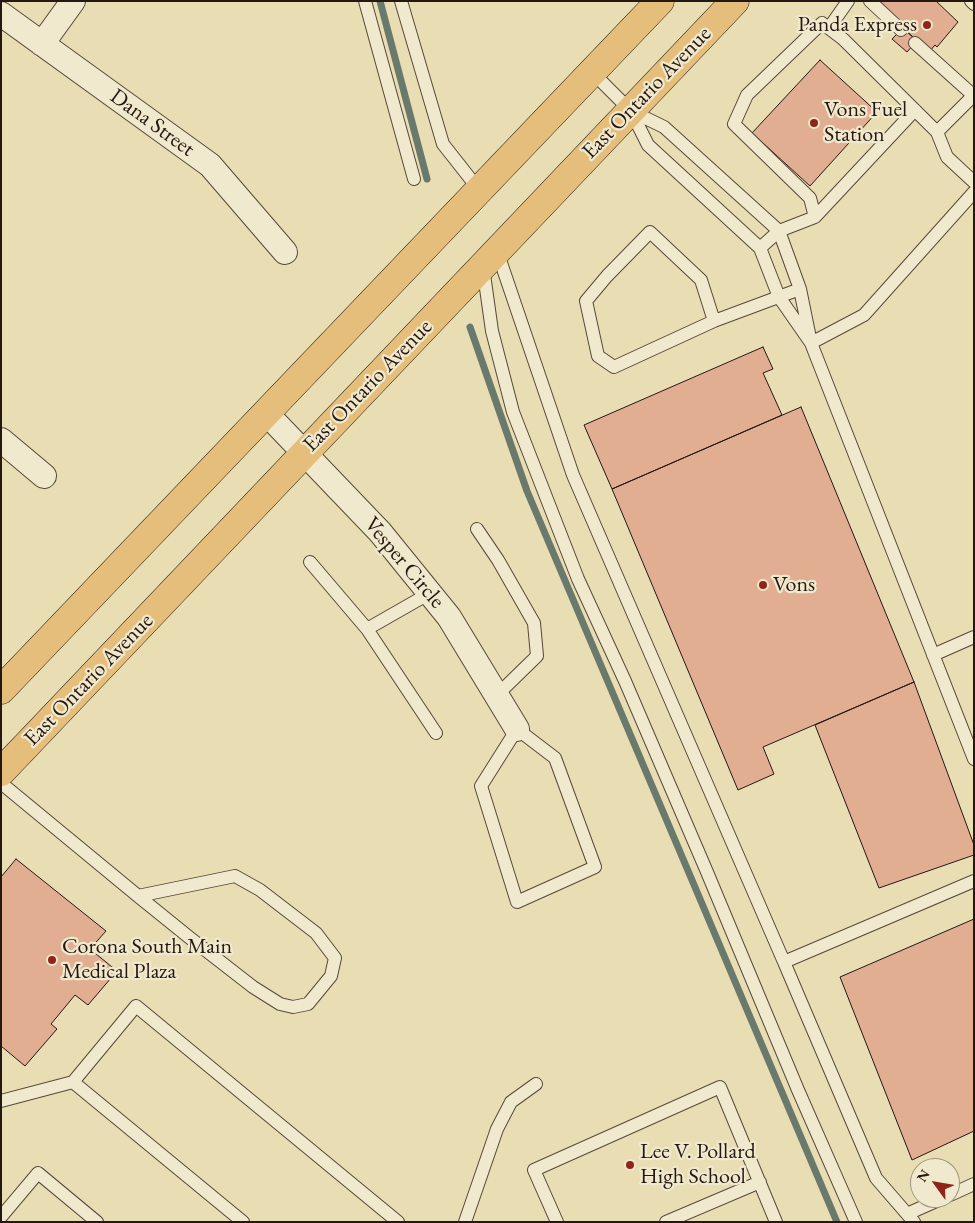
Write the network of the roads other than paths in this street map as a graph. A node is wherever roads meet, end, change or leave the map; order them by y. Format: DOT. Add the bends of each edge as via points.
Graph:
graph roads {
  1 [pos="73,1"];
  2 [pos="365,1"];
  3 [pos="400,1"];
  4 [pos="660,1"];
  5 [pos="735,1"];
  6 [pos="848,1"];
  7 [pos="870,1"];
  8 [pos="970,1"];
  9 [pos="974,4"];
  10 [pos="1,14"];
  11 [pos="829,28"];
  12 [pos="901,30"];
  13 [pos="916,43"];
  14 [pos="42,44"];
  15 [pos="593,73"];
  16 [pos="974,95"];
  17 [pos="915,110"];
  18 [pos="631,111"];
  19 [pos="937,132"];
  20 [pos="414,179"];
  21 [pos="974,182"];
  22 [pos="480,191"];
  23 [pos="974,192"];
  24 [pos="815,217"];
  25 [pos="779,231"];
  26 [pos="760,248"];
  27 [pos="285,252"];
  28 [pos="490,258"];
  29 [pos="800,289"];
  30 [pos="779,296"];
  31 [pos="714,321"];
  32 [pos="811,343"];
  33 [pos="267,414"];
  34 [pos="1,440"];
  35 [pos="305,452"];
  36 [pos="44,476"];
  37 [pos="477,529"];
  38 [pos="310,562"];
  39 [pos="430,593"];
  40 [pos="366,629"];
  41 [pos="974,637"];
  42 [pos="933,655"];
  43 [pos="1,690"];
  44 [pos="496,696"];
  45 [pos="517,729"];
  46 [pos="436,733"];
  47 [pos="974,759"];
  48 [pos="1,772"];
  49 [pos="1,783"];
  50 [pos="974,881"];
  51 [pos="138,896"];
  52 [pos="784,962"];
  53 [pos="73,1082"];
  54 [pos="536,1084"];
  55 [pos="1,1101"];
  56 [pos="760,1182"];
  57 [pos="974,1184"];
  58 [pos="960,1190"];
  59 [pos="926,1208"];
  60 [pos="1,1217"];
  61 [pos="910,1218"];
  62 [pos="97,1222"];
  63 [pos="243,1222"];
  64 [pos="398,1222"];
  65 [pos="465,1222"];
  66 [pos="557,1222"];
  67 [pos="666,1222"];
  68 [pos="776,1222"];
  69 [pos="856,1222"];
  1 -- 14 [label="street"];
  2 -- 20 [label="lane"];
  3 -- 22 [label="lane" via="443,144"];
  4 -- 15 [label="main road"];
  5 -- 18 [label="main road, East Ontario Avenue"];
  6 -- 11 [label="lane"];
  7 -- 12 [label="lane"];
  8 -- 9 [label="lane"];
  10 -- 14 [label="street, Dana Street"];
  11 -- 17 [label="lane"];
  11 -- 24 [label="lane" via="822,23 747,95 734,124 810,198"];
  13 -- 16 [label="lane"];
  14 -- 27 [label="street, Dana Street" via="210,165"];
  15 -- 18 [label="lane"];
  15 -- 22 [label="main road"];
  16 -- 19 [label="lane"];
  17 -- 19 [label="lane"];
  17 -- 24 [label="lane"];
  18 -- 25 [label="lane" via="664,127"];
  18 -- 26 [label="lane" via="648,145"];
  18 -- 28 [label="main road, East Ontario Avenue"];
  19 -- 21 [label="lane" via="947,157"];
  22 -- 33 [label="main road"];
  23 -- 32 [label="lane" via="864,315"];
  24 -- 25 [label="lane"];
  25 -- 26 [label="lane"];
  25 -- 29 [label="lane"];
  26 -- 30 [label="lane"];
  28 -- 35 [label="main road, East Ontario Avenue"];
  28 -- 52 [label="lane" via="573,475"];
  28 -- 69 [label="lane" via="492,332 513,412 574,570 629,690"];
  29 -- 30 [label="lane"];
  29 -- 32 [label="lane"];
  30 -- 31 [label="lane"];
  30 -- 32 [label="lane"];
  31 -- 31 [label="lane" via="614,367 598,356 586,301 650,232 701,280"];
  32 -- 42 [label="lane"];
  33 -- 35 [label="street, Vesper Circle"];
  33 -- 43 [label="main road"];
  34 -- 36 [label="street"];
  35 -- 39 [label="street, Vesper Circle" via="380,532"];
  35 -- 48 [label="main road, East Ontario Avenue"];
  37 -- 44 [label="lane" via="534,623 537,656"];
  38 -- 40 [label="lane"];
  39 -- 40 [label="lane"];
  39 -- 44 [label="street, Vesper Circle" via="449,617"];
  40 -- 46 [label="lane"];
  41 -- 42 [label="lane"];
  42 -- 47 [label="lane"];
  44 -- 45 [label="street, Vesper Circle"];
  45 -- 45 [label="lane" via="481,786 517,902 595,867 555,758"];
  49 -- 51 [label="lane"];
  50 -- 52 [label="lane"];
  51 -- 51 [label="lane" via="253,987 280,1004 293,1007 308,1004 331,976 335,958 316,933 260,890 235,876"];
  52 -- 61 [label="lane" via="876,1178"];
  53 -- 55 [label="lane"];
  53 -- 63 [label="lane"];
  53 -- 64 [label="lane" via="136,1006"];
  54 -- 65 [label="lane" via="511,1102 497,1129"];
  56 -- 66 [label="lane" via="720,1087 534,1170"];
  56 -- 67 [label="lane"];
  56 -- 68 [label="lane"];
  57 -- 58 [label="lane"];
  59 -- 61 [label="lane"];
  60 -- 62 [label="lane" via="38,1173"];
}
